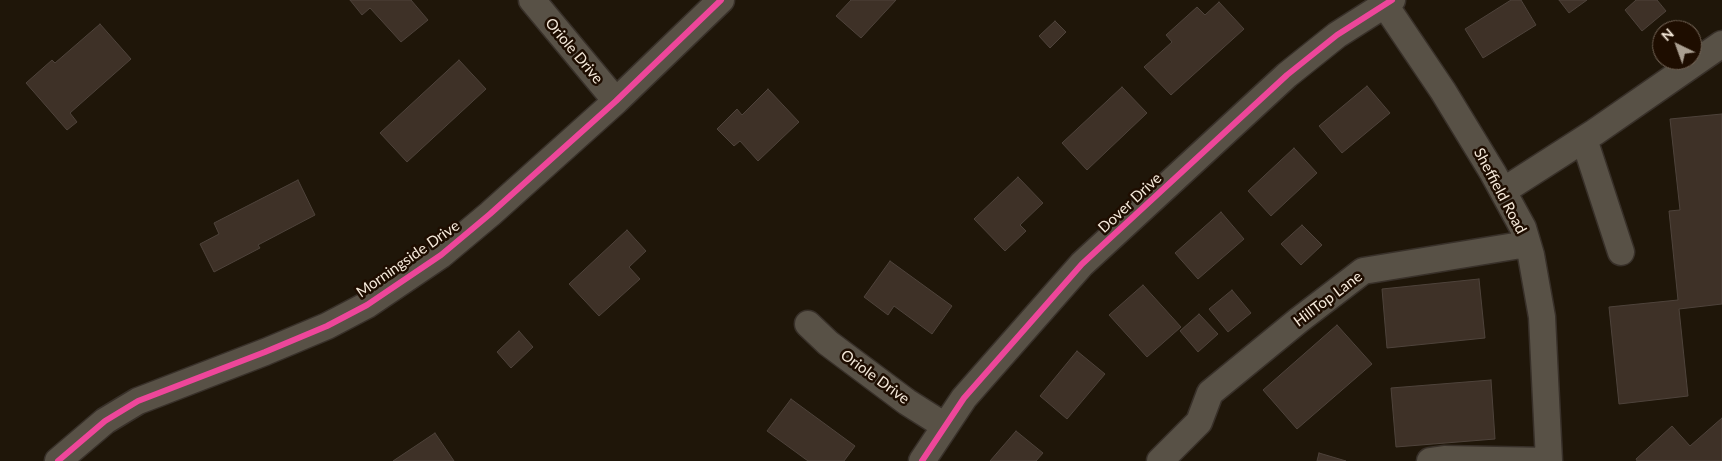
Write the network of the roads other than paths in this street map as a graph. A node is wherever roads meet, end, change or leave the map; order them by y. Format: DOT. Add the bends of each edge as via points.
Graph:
graph roads {
  1 [pos="532,0"];
  2 [pos="721,0"];
  3 [pos="1389,2"];
  4 [pos="1722,44"];
  5 [pos="616,101"];
  6 [pos="1584,140"];
  7 [pos="1503,191"];
  8 [pos="1527,244"];
  9 [pos="1621,252"];
  10 [pos="808,324"];
  11 [pos="945,426"];
  12 [pos="58,461"];
  13 [pos="922,461"];
  14 [pos="1160,461"];
  15 [pos="1430,461"];
  16 [pos="1548,461"];
  1 -- 5 [label="street, Oriole Drive"];
  2 -- 5 [label="street, Morningside Drive"];
  3 -- 7 [label="street, Sheffield Road"];
  3 -- 11 [label="street, Dover Drive" via="1337,36 1287,75 1082,264 964,398"];
  4 -- 6 [label="street"];
  5 -- 12 [label="street, Morningside Drive" via="441,255 368,305 265,352 138,401 105,421"];
  6 -- 7 [label="street"];
  6 -- 9 [label="street"];
  7 -- 8 [label="street, Sheffield Road" via="1523,228"];
  8 -- 14 [label="street, HillTop Lane" via="1363,271 1210,393 1199,422"];
  8 -- 16 [label="street, Sheffield Road" via="1542,317"];
  10 -- 11 [label="street, Oriole Drive" via="907,402"];
  11 -- 13 [label="street, Dover Drive"];
  15 -- 16 [label="street"];
}
